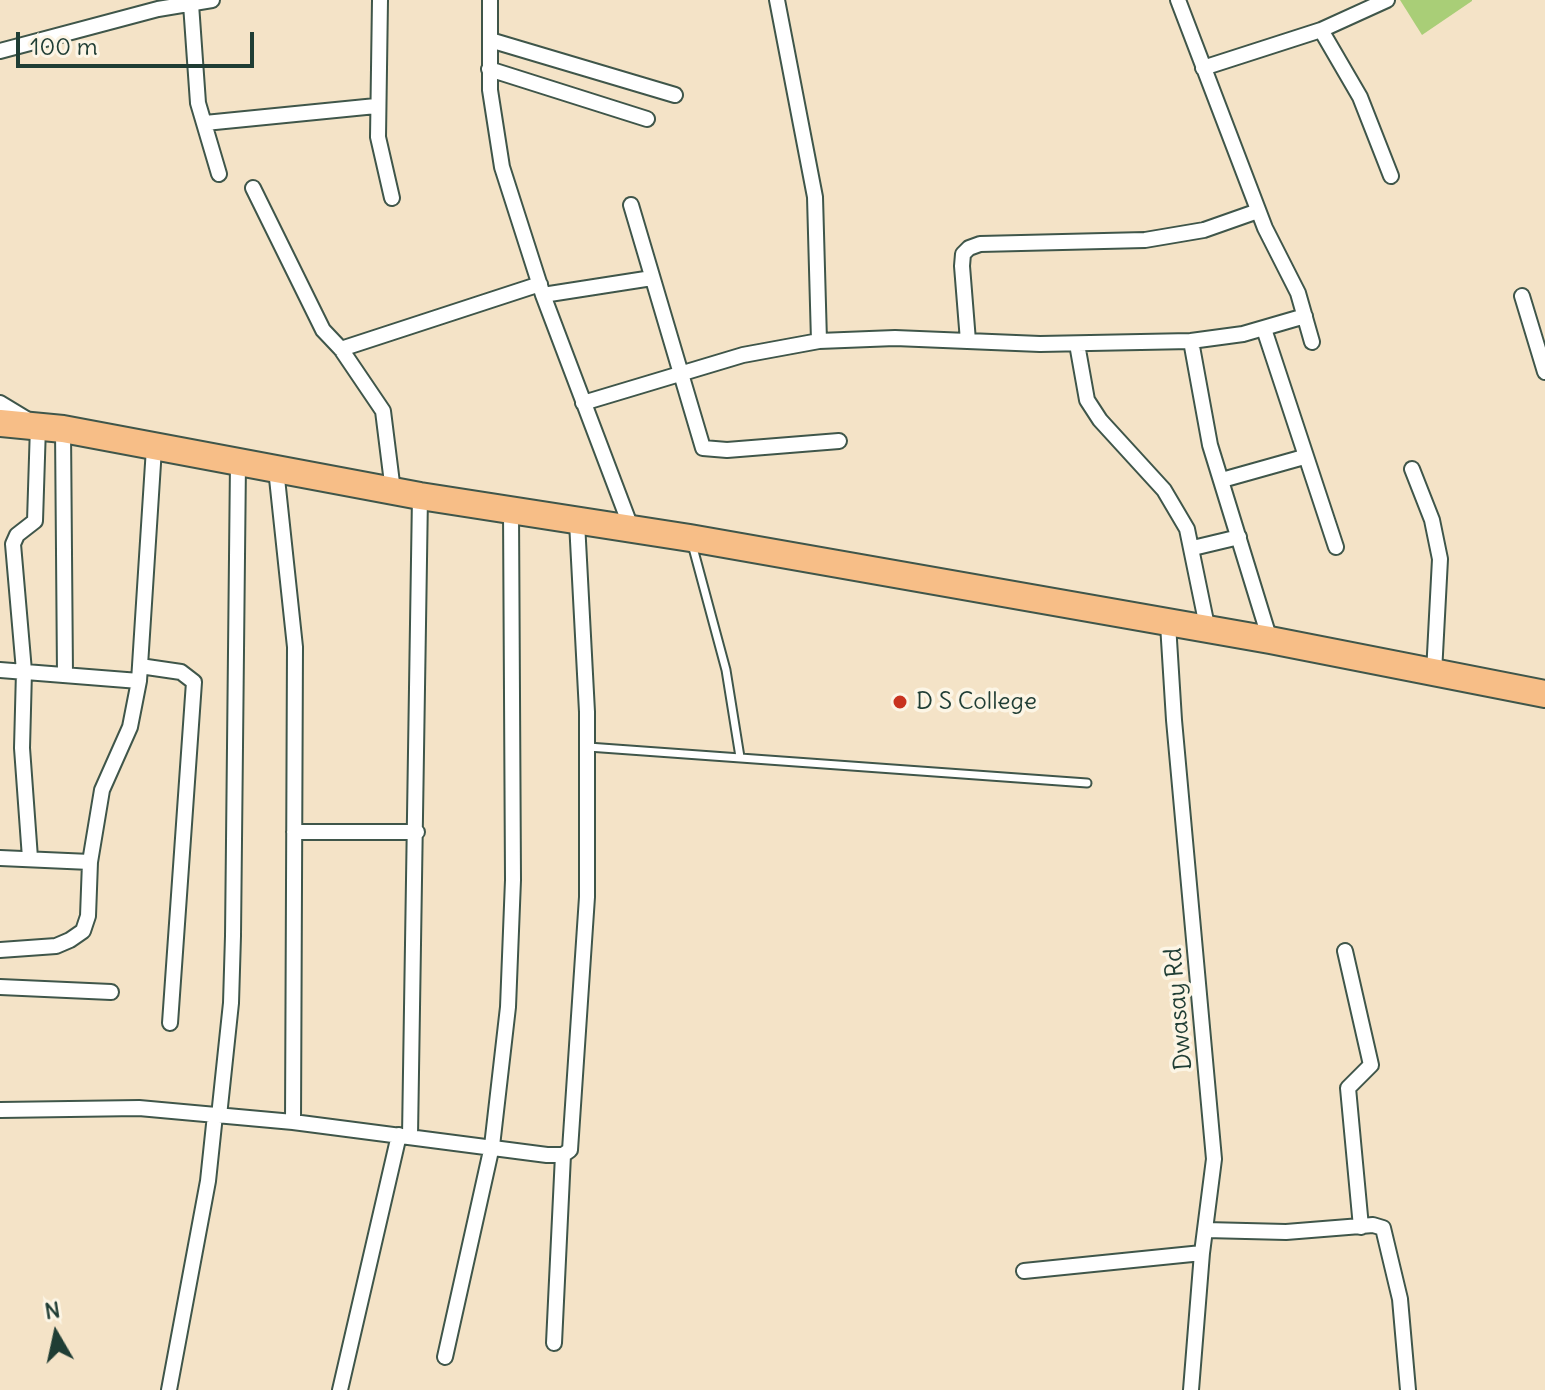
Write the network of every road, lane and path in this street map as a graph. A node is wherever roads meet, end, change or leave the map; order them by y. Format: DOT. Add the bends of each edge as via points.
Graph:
graph roads {
  1 [pos="212,0"];
  2 [pos="380,0"];
  3 [pos="490,0"];
  4 [pos="777,0"];
  5 [pos="1178,0"];
  6 [pos="1387,0"];
  7 [pos="191,4"];
  8 [pos="157,5"];
  9 [pos="1321,30"];
  10 [pos="490,40"];
  11 [pos="0,51"];
  12 [pos="1203,68"];
  13 [pos="489,69"];
  14 [pos="675,95"];
  15 [pos="376,106"];
  16 [pos="647,119"];
  17 [pos="205,123"];
  18 [pos="219,174"];
  19 [pos="1391,176"];
  20 [pos="253,188"];
  21 [pos="392,198"];
  22 [pos="631,205"];
  23 [pos="1258,211"];
  24 [pos="652,278"];
  25 [pos="542,289"];
  26 [pos="1522,296"];
  27 [pos="1305,316"];
  28 [pos="1264,329"];
  29 [pos="819,341"];
  30 [pos="968,341"];
  31 [pos="1191,341"];
  32 [pos="1312,342"];
  33 [pos="1077,344"];
  34 [pos="341,349"];
  35 [pos="1545,372"];
  36 [pos="679,373"];
  37 [pos="0,403"];
  38 [pos="583,403"];
  39 [pos="0,423"];
  40 [pos="50,427"];
  41 [pos="839,441"];
  42 [pos="154,448"];
  43 [pos="1304,457"];
  44 [pos="238,462"];
  45 [pos="276,469"];
  46 [pos="1412,469"];
  47 [pos="1222,480"];
  48 [pos="393,491"];
  49 [pos="420,496"];
  50 [pos="511,510"];
  51 [pos="577,522"];
  52 [pos="632,531"];
  53 [pos="1239,537"];
  54 [pos="690,538"];
  55 [pos="1336,547"];
  56 [pos="1193,548"];
  57 [pos="1168,624"];
  58 [pos="1208,631"];
  59 [pos="1270,640"];
  60 [pos="0,670"];
  61 [pos="24,671"];
  62 [pos="1434,673"];
  63 [pos="139,674"];
  64 [pos="65,675"];
  65 [pos="1545,694"];
  66 [pos="588,747"];
  67 [pos="740,757"];
  68 [pos="1087,783"];
  69 [pos="294,832"];
  70 [pos="417,832"];
  71 [pos="0,858"];
  72 [pos="30,858"];
  73 [pos="90,862"];
  74 [pos="0,950"];
  75 [pos="1345,951"];
  76 [pos="0,987"];
  77 [pos="111,992"];
  78 [pos="170,1023"];
  79 [pos="0,1110"];
  80 [pos="217,1116"];
  81 [pos="293,1122"];
  82 [pos="404,1136"];
  83 [pos="492,1146"];
  84 [pos="563,1155"];
  85 [pos="1361,1227"];
  86 [pos="1206,1230"];
  87 [pos="1202,1253"];
  88 [pos="1024,1271"];
  89 [pos="554,1343"];
  90 [pos="445,1357"];
  91 [pos="169,1390"];
  92 [pos="340,1390"];
  93 [pos="1191,1390"];
  94 [pos="1408,1390"];
  1 -- 7 [label="street"];
  2 -- 15 [label="street"];
  3 -- 10 [label="street"];
  4 -- 29 [label="street" via="815,197"];
  5 -- 12 [label="street"];
  6 -- 9 [label="street"];
  7 -- 8 [label="street"];
  7 -- 17 [label="street" via="198,103"];
  8 -- 11 [label="street"];
  9 -- 12 [label="street"];
  9 -- 19 [label="street" via="1360,97"];
  10 -- 13 [label="street"];
  10 -- 14 [label="street"];
  12 -- 23 [label="street"];
  13 -- 16 [label="street"];
  13 -- 25 [label="street" via="502,167"];
  15 -- 17 [label="street"];
  15 -- 21 [label="street" via="380,158"];
  17 -- 18 [label="street"];
  20 -- 34 [label="street" via="323,330"];
  22 -- 24 [label="street"];
  23 -- 27 [label="street"];
  23 -- 30 [label="street" via="1204,230 1145,240 969,248 962,266"];
  24 -- 25 [label="street"];
  24 -- 36 [label="street"];
  25 -- 34 [label="street"];
  25 -- 38 [label="street"];
  26 -- 35 [label="street"];
  27 -- 28 [label="street"];
  27 -- 32 [label="street"];
  28 -- 31 [label="street"];
  28 -- 43 [label="street"];
  29 -- 30 [label="street"];
  29 -- 36 [label="street"];
  30 -- 33 [label="street"];
  31 -- 33 [label="street"];
  31 -- 47 [label="street" via="1202,410"];
  33 -- 56 [label="street" via="1087,400 1164,490"];
  34 -- 48 [label="street" via="383,411"];
  36 -- 38 [label="street"];
  36 -- 41 [label="street" via="703,448"];
  37 -- 40 [label="street"];
  38 -- 52 [label="street"];
  39 -- 40 [label="highway"];
  40 -- 42 [label="highway"];
  40 -- 61 [label="street" via="35,521 13,544"];
  40 -- 64 [label="street"];
  42 -- 44 [label="highway"];
  42 -- 63 [label="street"];
  43 -- 47 [label="street"];
  43 -- 55 [label="street"];
  44 -- 45 [label="highway"];
  44 -- 80 [label="street" via="233,936 230,1019"];
  45 -- 48 [label="highway"];
  45 -- 69 [label="street" via="295,647"];
  46 -- 62 [label="street" via="1440,559"];
  47 -- 53 [label="street"];
  48 -- 49 [label="highway"];
  49 -- 50 [label="highway"];
  49 -- 70 [label="street"];
  50 -- 51 [label="highway"];
  50 -- 83 [label="street" via="512,911 508,1007"];
  51 -- 52 [label="highway"];
  51 -- 66 [label="street"];
  52 -- 54 [label="highway"];
  53 -- 56 [label="street"];
  53 -- 59 [label="street"];
  54 -- 57 [label="highway"];
  54 -- 67 [label="lane" via="724,661"];
  56 -- 58 [label="street"];
  57 -- 58 [label="highway"];
  57 -- 86 [label="street, Dwasay Rd" via="1214,1159"];
  58 -- 59 [label="highway"];
  59 -- 62 [label="highway"];
  60 -- 61 [label="street"];
  61 -- 64 [label="street"];
  61 -- 72 [label="street" via="22,748"];
  62 -- 65 [label="highway"];
  63 -- 64 [label="street"];
  63 -- 73 [label="street" via="130,727 102,790"];
  63 -- 78 [label="street" via="181,672 194,682"];
  66 -- 67 [label="lane"];
  66 -- 84 [label="street" via="587,897 574,1130 573,1145"];
  67 -- 68 [label="lane"];
  69 -- 70 [label="street"];
  69 -- 81 [label="street"];
  70 -- 82 [label="street"];
  71 -- 72 [label="street"];
  72 -- 73 [label="street"];
  73 -- 74 [label="street" via="83,931 56,946"];
  75 -- 85 [label="street" via="1371,1065 1348,1088"];
  76 -- 77 [label="street"];
  79 -- 80 [label="street" via="139,1108"];
  80 -- 81 [label="street"];
  80 -- 91 [label="street"];
  81 -- 82 [label="street"];
  82 -- 83 [label="street"];
  82 -- 92 [label="street"];
  83 -- 84 [label="street"];
  83 -- 90 [label="street"];
  84 -- 89 [label="street"];
  85 -- 86 [label="street"];
  85 -- 94 [label="street" via="1380,1226 1385,1232 1400,1299"];
  86 -- 87 [label="street, Dwasay Rd"];
  87 -- 88 [label="street"];
  87 -- 93 [label="street, Dwasay Rd"];
}
